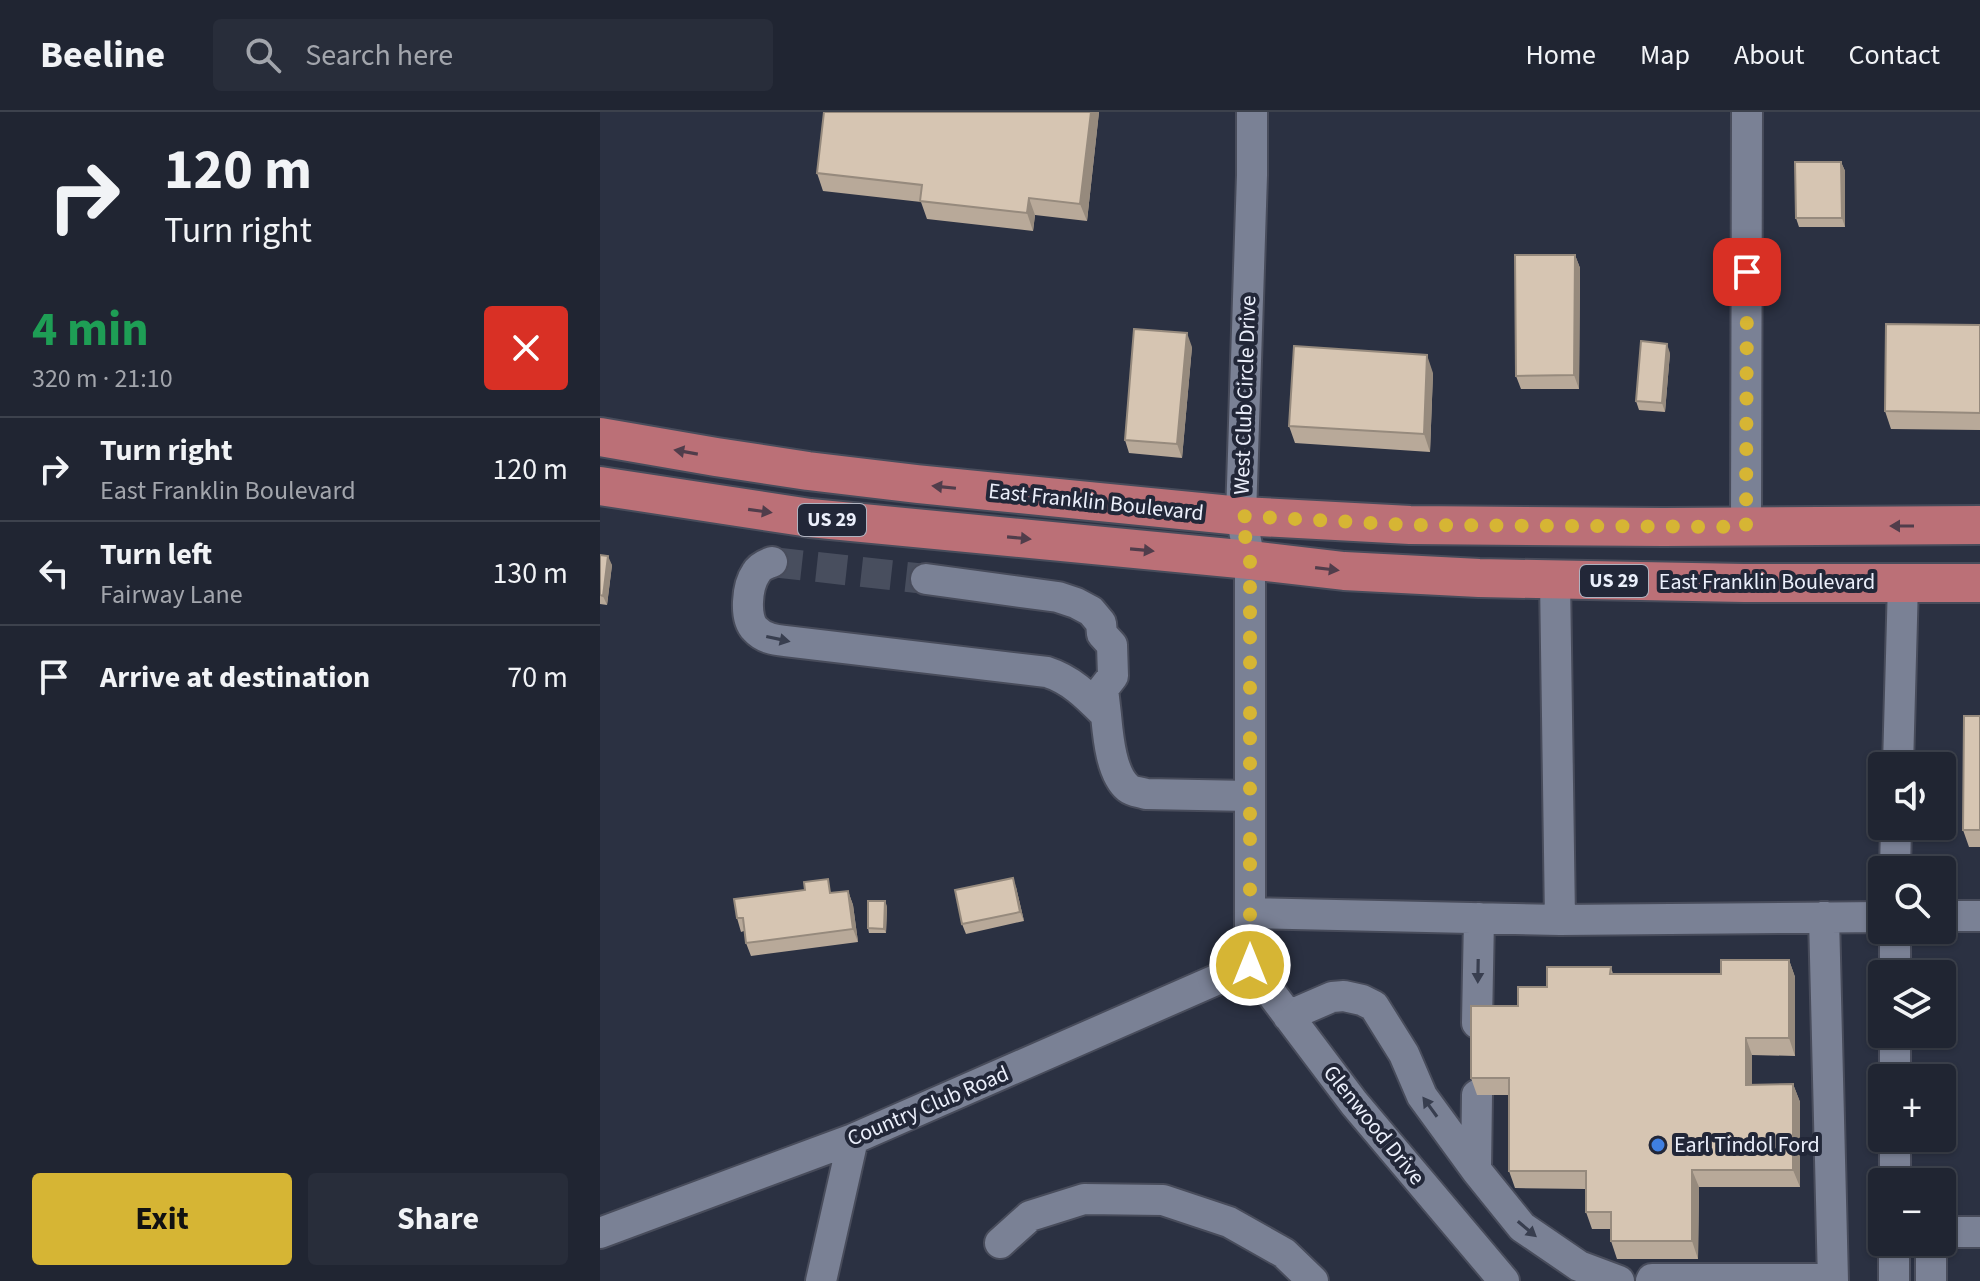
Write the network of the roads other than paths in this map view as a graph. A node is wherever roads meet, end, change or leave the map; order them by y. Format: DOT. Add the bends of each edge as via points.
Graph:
graph roads {
  1 [pos="1252,112"];
  2 [pos="1747,112"];
  3 [pos="600,437"];
  4 [pos="600,486"];
  5 [pos="1241,516"];
  6 [pos="1980,525"];
  7 [pos="1746,527"];
  8 [pos="1250,560"];
  9 [pos="772,562"];
  10 [pos="926,579"];
  11 [pos="1555,579"];
  12 [pos="1903,583"];
  13 [pos="1980,583"];
  14 [pos="1105,702"];
  15 [pos="1898,752"];
  16 [pos="1250,796"];
  17 [pos="1250,913"];
  18 [pos="1956,916"];
  19 [pos="1980,916"];
  20 [pos="1824,917"];
  21 [pos="1868,917"];
  22 [pos="1479,918"];
  23 [pos="1560,920"];
  24 [pos="1250,965"];
  25 [pos="1288,1016"];
  26 [pos="1477,1023"];
  27 [pos="1477,1095"];
  28 [pos="853,1139"];
  29 [pos="1476,1170"];
  30 [pos="1956,1232"];
  31 [pos="1980,1232"];
  32 [pos="600,1233"];
  33 [pos="1000,1243"];
  34 [pos="1894,1256"];
  35 [pos="1931,1256"];
  36 [pos="821,1281"];
  37 [pos="1313,1281"];
  38 [pos="1504,1281"];
  39 [pos="1619,1281"];
  40 [pos="1651,1281"];
  41 [pos="1821,1281"];
  42 [pos="1833,1281"];
  43 [pos="1894,1281"];
  44 [pos="1931,1281"];
  1 -- 5 [label="street, West Club Circle Drive"];
  2 -- 7 [label="street"];
  5 -- 3 [label="main road, East Franklin Boulevard / US 29, one-way" via="823,473"];
  4 -- 8 [label="main road, East Franklin Boulevard / US 29, one-way" via="810,518"];
  5 -- 7 [label="main road, East Franklin Boulevard / US 29" via="1410,525"];
  5 -- 8 [label="street, West Club Circle Drive"];
  6 -- 7 [label="main road, East Franklin Boulevard / US 29, one-way"];
  8 -- 11 [label="main road, East Franklin Boulevard / US 29, one-way" via="1344,571"];
  8 -- 16 [label="street, West Club Circle Drive"];
  9 -- 14 [label="street, one-way" via="755,573 751,586 747,614 761,635 1047,672"];
  10 -- 14 [label="street" via="1058,597 1091,611 1101,623 1102,634 1093,646 1094,678"];
  11 -- 12 [label="main road, East Franklin Boulevard / US 29"];
  11 -- 23 [label="street"];
  12 -- 13 [label="main road, East Franklin Boulevard / US 29"];
  12 -- 15 [label="street"];
  14 -- 16 [label="street" via="1110,748 1121,779 1131,790"];
  16 -- 17 [label="street, West Club Circle Drive"];
  17 -- 22 [label="street"];
  17 -- 24 [label="street, West Club Circle Drive"];
  18 -- 19 [label="street"];
  20 -- 21 [label="street"];
  20 -- 23 [label="street"];
  20 -- 42 [label="street"];
  22 -- 23 [label="street"];
  22 -- 26 [label="street, one-way"];
  24 -- 25 [label="street, Glenwood Drive"];
  24 -- 28 [label="street, Country Club Road"];
  29 -- 25 [label="street, one-way" via="1422,1096 1374,1006 1332,997"];
  25 -- 38 [label="street, Glenwood Drive"];
  27 -- 29 [label="street"];
  28 -- 32 [label="street, Country Club Road"];
  28 -- 36 [label="street"];
  29 -- 39 [label="street, one-way" via="1522,1227 1579,1266"];
  30 -- 31 [label="street"];
  33 -- 37 [label="street" via="1030,1216 1084,1199 1163,1200 1229,1222 1284,1253"];
  34 -- 43 [label="street"];
  35 -- 44 [label="street"];
  40 -- 41 [label="street"];
}
